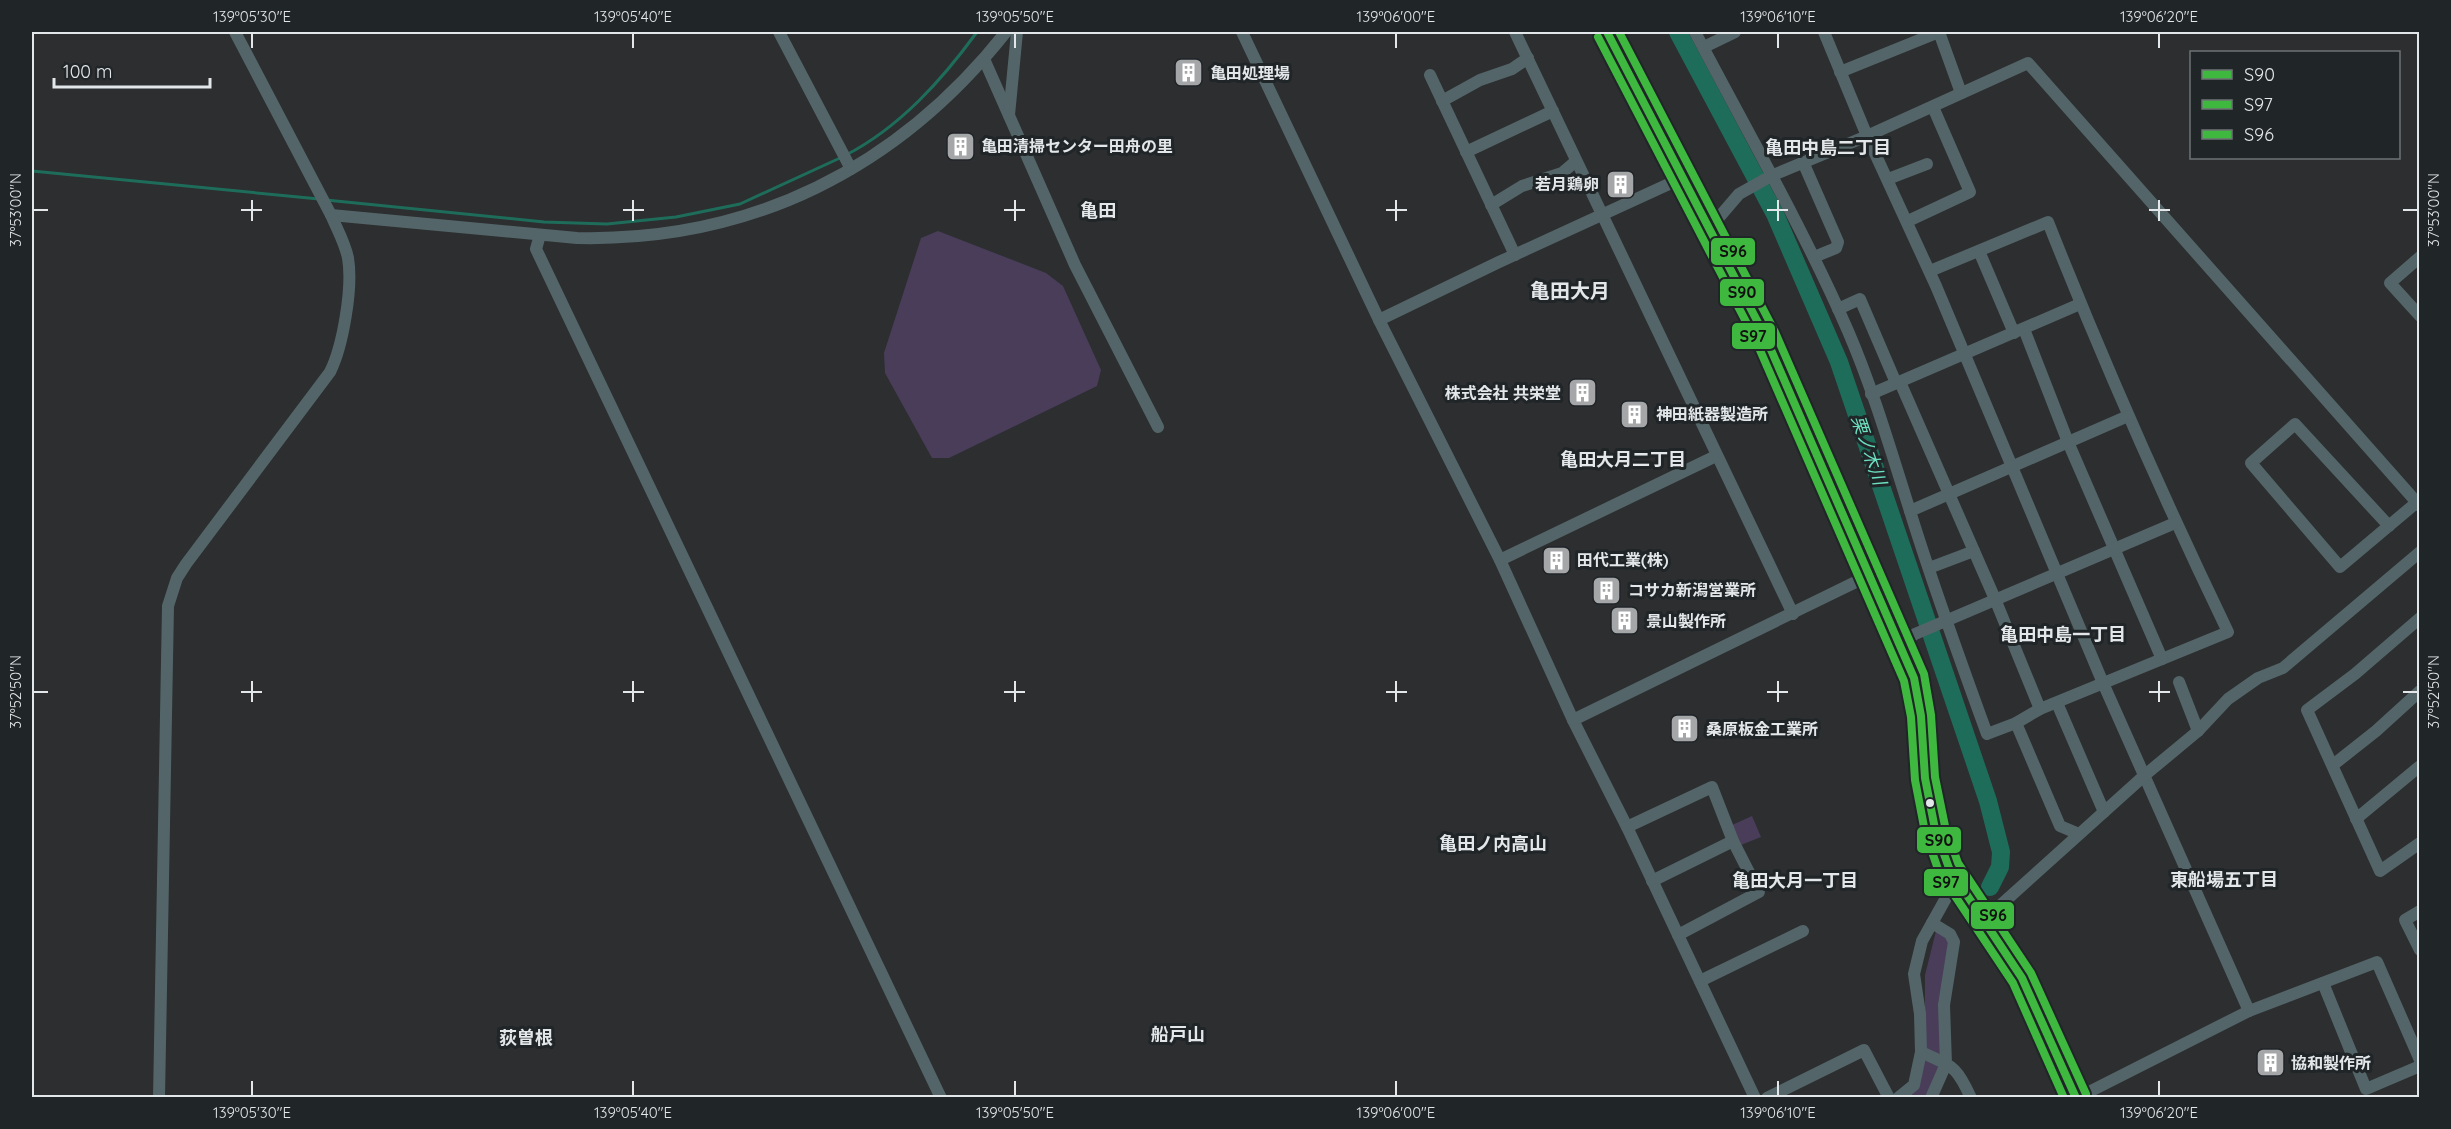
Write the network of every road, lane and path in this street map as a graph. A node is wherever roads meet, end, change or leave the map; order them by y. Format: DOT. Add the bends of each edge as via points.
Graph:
graph roads {
  1 [pos="235,32"];
  2 [pos="780,32"];
  3 [pos="1006,32"];
  4 [pos="1017,32"];
  5 [pos="1242,32"];
  6 [pos="1515,32"];
  7 [pos="1607,32"];
  8 [pos="1695,32"];
  9 [pos="1735,32"];
  10 [pos="1824,32"];
  11 [pos="1939,32"];
  12 [pos="1704,48"];
  13 [pos="1528,58"];
  14 [pos="984,59"];
  15 [pos="1840,72"];
  16 [pos="1430,75"];
  17 [pos="1961,93"];
  18 [pos="1442,100"];
  19 [pos="1933,107"];
  20 [pos="1553,111"];
  21 [pos="1009,117"];
  22 [pos="1867,136"];
  23 [pos="1467,152"];
  24 [pos="1576,161"];
  25 [pos="1803,162"];
  26 [pos="1927,164"];
  27 [pos="850,167"];
  28 [pos="1771,176"];
  29 [pos="1682,178"];
  30 [pos="1888,179"];
  31 [pos="1491,205"];
  32 [pos="329,211"];
  33 [pos="1601,215"];
  34 [pos="1908,221"];
  35 [pos="1709,229"];
  36 [pos="540,235"];
  37 [pos="1979,250"];
  38 [pos="1515,255"];
  39 [pos="1814,257"];
  40 [pos="2420,257"];
  41 [pos="1930,271"];
  42 [pos="2080,304"];
  43 [pos="1838,309"];
  44 [pos="2420,316"];
  45 [pos="1379,320"];
  46 [pos="2019,331"];
  47 [pos="1964,354"];
  48 [pos="1898,383"];
  49 [pos="1871,394"];
  50 [pos="2128,416"];
  51 [pos="1158,427"];
  52 [pos="2068,441"];
  53 [pos="1716,456"];
  54 [pos="2012,466"];
  55 [pos="1947,494"];
  56 [pos="2418,505"];
  57 [pos="1910,511"];
  58 [pos="2175,523"];
  59 [pos="2389,526"];
  60 [pos="2114,549"];
  61 [pos="1974,550"];
  62 [pos="2420,552"];
  63 [pos="1500,560"];
  64 [pos="1929,568"];
  65 [pos="2058,573"];
  66 [pos="1868,576"];
  67 [pos="1995,599"];
  68 [pos="1793,614"];
  69 [pos="2420,618"];
  70 [pos="1941,623"];
  71 [pos="1900,644"];
  72 [pos="2162,659"];
  73 [pos="2179,681"];
  74 [pos="2103,683"];
  75 [pos="2420,691"];
  76 [pos="2057,703"];
  77 [pos="2040,709"];
  78 [pos="1573,720"];
  79 [pos="2016,723"];
  80 [pos="2198,731"];
  81 [pos="2333,765"];
  82 [pos="2420,766"];
  83 [pos="2145,775"];
  84 [pos="2104,812"];
  85 [pos="2356,819"];
  86 [pos="1627,827"];
  87 [pos="2079,834"];
  88 [pos="1733,841"];
  89 [pos="2420,843"];
  90 [pos="1956,880"];
  91 [pos="1652,881"];
  92 [pos="2420,911"];
  93 [pos="1984,920"];
  94 [pos="1932,922"];
  95 [pos="1803,931"];
  96 [pos="1678,935"];
  97 [pos="2420,950"];
  98 [pos="1700,981"];
  99 [pos="2323,983"];
  100 [pos="2249,1011"];
  101 [pos="1922,1052"];
  102 [pos="2420,1060"];
  103 [pos="1946,1064"];
  104 [pos="2420,1066"];
  105 [pos="159,1098"];
  106 [pos="941,1098"];
  107 [pos="1755,1098"];
  108 [pos="1767,1098"];
  109 [pos="1888,1098"];
  110 [pos="1898,1098"];
  111 [pos="1931,1098"];
  112 [pos="1971,1098"];
  113 [pos="2076,1098"];
  1 -- 32 [label="street"];
  2 -- 27 [label="street"];
  3 -- 14 [label="street"];
  4 -- 21 [label="street"];
  5 -- 45 [label="street"];
  6 -- 13 [label="street"];
  7 -- 29 [label="main road"];
  8 -- 12 [label="street"];
  9 -- 12 [label="street"];
  10 -- 15 [label="street"];
  11 -- 15 [label="street"];
  11 -- 17 [label="street"];
  12 -- 28 [label="street"];
  13 -- 18 [label="street"];
  13 -- 20 [label="street"];
  14 -- 21 [label="street"];
  14 -- 27 [label="street" via="928,116"];
  15 -- 22 [label="street"];
  16 -- 18 [label="street"];
  17 -- 19 [label="street"];
  17 -- 56 [label="street" via="2028,63"];
  18 -- 23 [label="street"];
  19 -- 22 [label="street"];
  19 -- 34 [label="street" via="1970,192"];
  20 -- 23 [label="street"];
  20 -- 24 [label="street"];
  21 -- 51 [label="street" via="1074,265"];
  22 -- 25 [label="street"];
  22 -- 30 [label="street"];
  23 -- 31 [label="street"];
  24 -- 31 [label="street" via="1562,173 1522,186"];
  24 -- 33 [label="street"];
  25 -- 28 [label="street"];
  25 -- 39 [label="street" via="1838,242 1836,249"];
  26 -- 30 [label="street"];
  27 -- 36 [label="street" via="774,208 680,233 616,239"];
  28 -- 35 [label="street" via="1739,194"];
  28 -- 39 [label="street"];
  29 -- 33 [label="street"];
  29 -- 35 [label="main road"];
  30 -- 34 [label="street"];
  31 -- 38 [label="street"];
  32 -- 36 [label="street"];
  32 -- 105 [label="street" via="344,244 349,268 336,360 186,564 168,606"];
  33 -- 38 [label="street"];
  33 -- 53 [label="street"];
  34 -- 41 [label="street"];
  35 -- 66 [label="main road" via="1766,336"];
  36 -- 106 [label="street" via="536,249"];
  37 -- 41 [label="street"];
  37 -- 42 [label="street" via="2048,222"];
  37 -- 46 [label="street"];
  38 -- 45 [label="street"];
  39 -- 43 [label="street"];
  40 -- 44 [label="street" via="2390,284"];
  41 -- 47 [label="street"];
  42 -- 46 [label="street"];
  42 -- 50 [label="street"];
  43 -- 48 [label="street" via="1860,299"];
  43 -- 49 [label="street"];
  45 -- 63 [label="street"];
  46 -- 47 [label="street"];
  46 -- 52 [label="street"];
  47 -- 48 [label="street"];
  47 -- 54 [label="street"];
  48 -- 49 [label="street"];
  48 -- 55 [label="street"];
  49 -- 57 [label="street"];
  50 -- 52 [label="street"];
  50 -- 58 [label="street"];
  52 -- 54 [label="street"];
  52 -- 60 [label="street"];
  53 -- 63 [label="street"];
  53 -- 68 [label="street"];
  54 -- 55 [label="street"];
  54 -- 65 [label="street"];
  55 -- 57 [label="street"];
  55 -- 61 [label="street"];
  56 -- 59 [label="street"];
  57 -- 64 [label="street"];
  58 -- 60 [label="street"];
  58 -- 72 [label="street" via="2228,632"];
  59 -- 59 [label="street" via="2340,567 2251,463 2295,423"];
  60 -- 65 [label="street"];
  60 -- 72 [label="street"];
  61 -- 64 [label="street"];
  61 -- 67 [label="street"];
  62 -- 80 [label="street" via="2283,668 2258,678 2228,699"];
  63 -- 78 [label="street"];
  64 -- 70 [label="street"];
  65 -- 67 [label="street"];
  65 -- 74 [label="street"];
  66 -- 68 [label="street"];
  66 -- 71 [label="main road"];
  67 -- 70 [label="street"];
  67 -- 77 [label="street"];
  68 -- 78 [label="street"];
  69 -- 81 [label="street" via="2307,710"];
  70 -- 71 [label="street"];
  70 -- 79 [label="street" via="1987,734"];
  71 -- 90 [label="main road" via="1916,688 1924,778 1935,829"];
  72 -- 74 [label="street"];
  73 -- 80 [label="street"];
  74 -- 76 [label="street"];
  74 -- 83 [label="street"];
  75 -- 81 [label="street"];
  76 -- 77 [label="street"];
  76 -- 84 [label="street"];
  77 -- 79 [label="street"];
  78 -- 86 [label="street"];
  79 -- 87 [label="street" via="2060,826"];
  80 -- 83 [label="street"];
  81 -- 85 [label="street"];
  82 -- 85 [label="street"];
  83 -- 84 [label="street"];
  83 -- 100 [label="street"];
  84 -- 87 [label="street"];
  85 -- 89 [label="street" via="2379,872"];
  86 -- 88 [label="street" via="1712,787"];
  86 -- 91 [label="street"];
  87 -- 93 [label="street"];
  88 -- 91 [label="street"];
  88 -- 96 [label="street" via="1759,892"];
  90 -- 93 [label="main road"];
  90 -- 94 [label="street"];
  91 -- 96 [label="street"];
  92 -- 97 [label="street" via="2405,920"];
  93 -- 113 [label="main road" via="2022,978"];
  94 -- 101 [label="street" via="1922,940 1914,974"];
  94 -- 103 [label="street" via="1950,934 1954,942 1944,1005"];
  95 -- 98 [label="street"];
  96 -- 98 [label="street"];
  98 -- 107 [label="street"];
  99 -- 100 [label="street"];
  99 -- 102 [label="street" via="2377,962"];
  99 -- 104 [label="street" via="2366,1089"];
  100 -- 113 [label="street"];
  101 -- 103 [label="street"];
  101 -- 110 [label="street" via="1914,1085"];
  103 -- 111 [label="street"];
  103 -- 112 [label="street" via="1954,1067 1963,1079"];
  108 -- 109 [label="street" via="1864,1050"];
}
